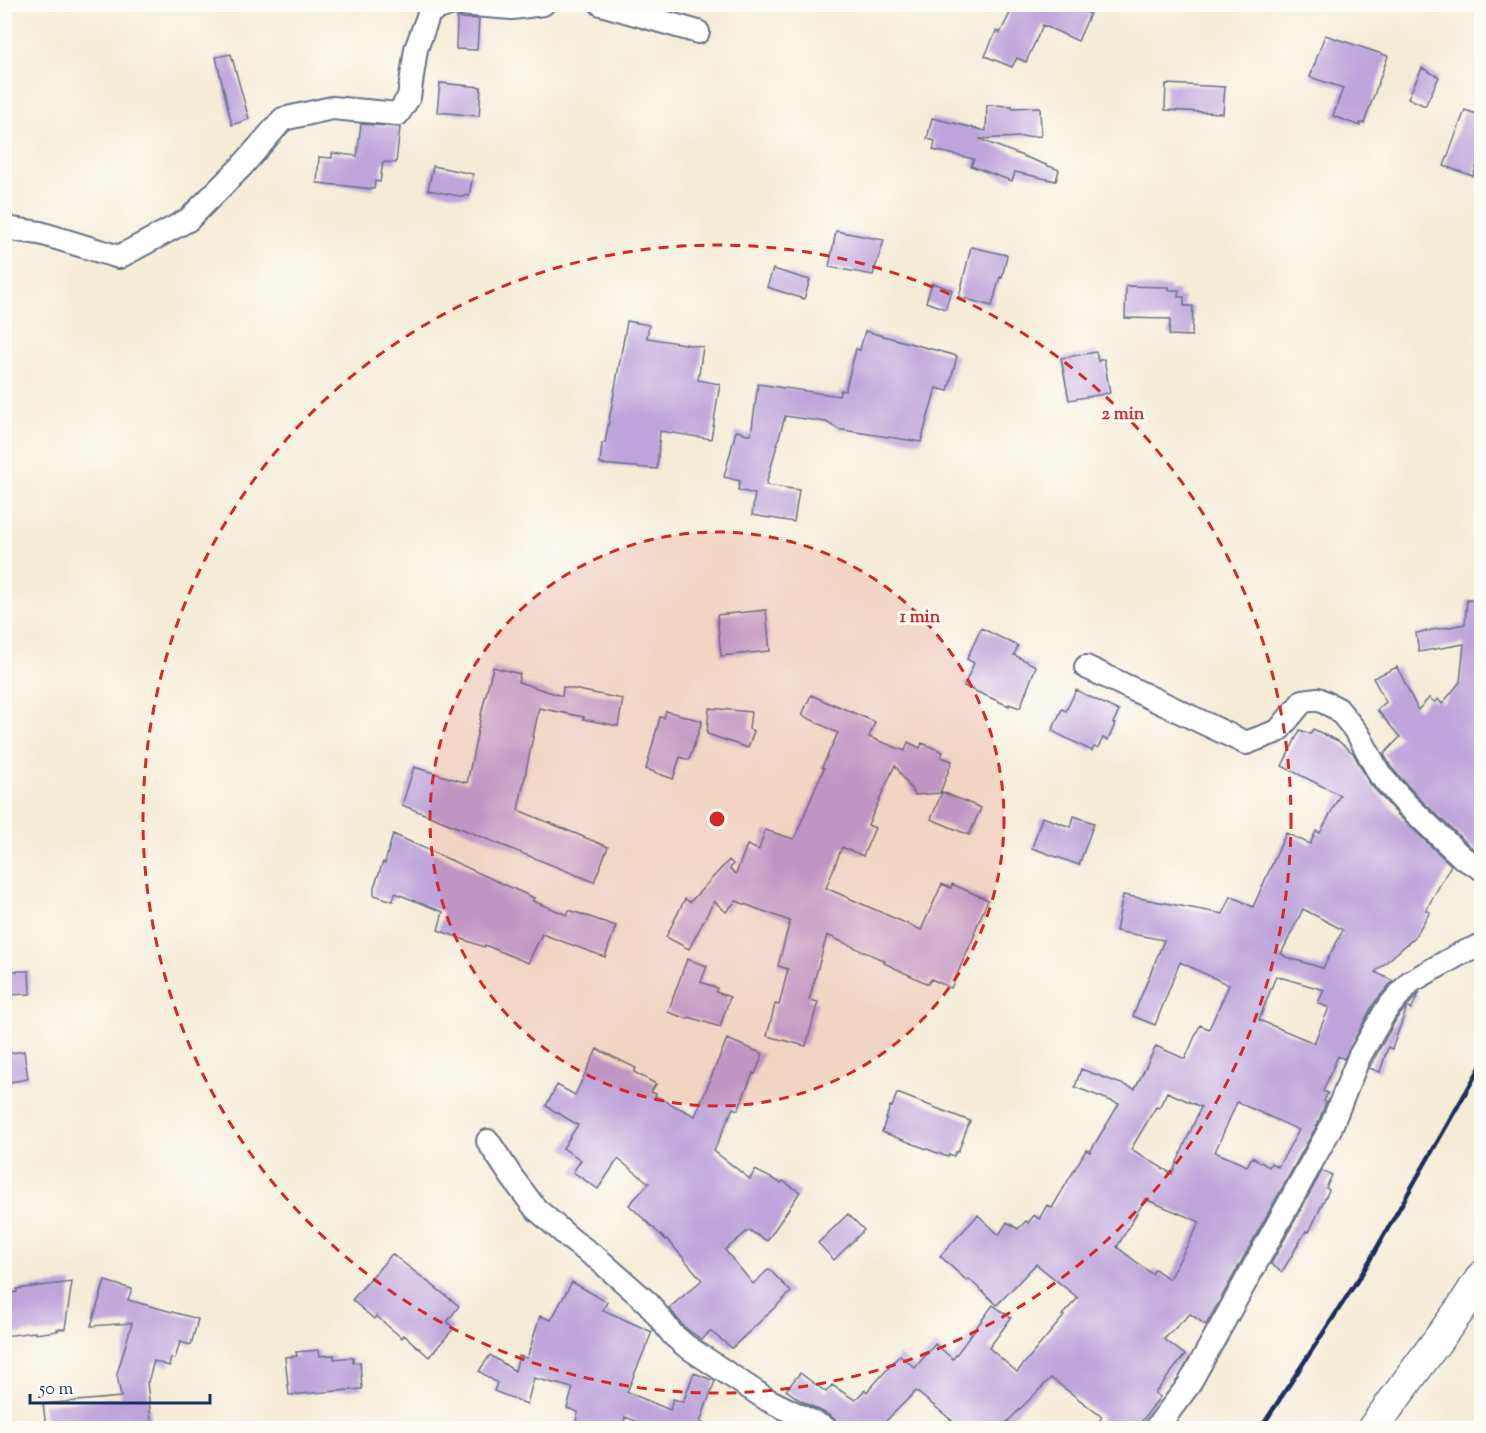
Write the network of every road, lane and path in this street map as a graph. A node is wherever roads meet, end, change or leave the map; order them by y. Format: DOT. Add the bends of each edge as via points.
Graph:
graph roads {
  1 [pos="450,4"];
  2 [pos="460,4"];
  3 [pos="543,4"];
  4 [pos="601,4"];
  5 [pos="698,32"];
  6 [pos="4,228"];
  7 [pos="1086,667"];
  8 [pos="1482,869"];
  9 [pos="1482,945"];
  10 [pos="488,1141"];
  11 [pos="1482,1276"];
  12 [pos="825,1428"];
  13 [pos="1156,1428"];
  14 [pos="1373,1428"];
  1 -- 6 [label="street" via="430,11 416,49 409,97 398,114 332,108 282,119 188,220 119,257 40,232"];
  2 -- 3 [label="street" via="512,8"];
  4 -- 5 [label="street"];
  7 -- 8 [label="street" via="1246,743 1278,731 1303,701 1318,699 1338,709 1358,734 1380,776 1463,858"];
  9 -- 13 [label="street" via="1410,982 1386,1010 1359,1058 1330,1129 1188,1386"];
  10 -- 12 [label="street" via="535,1208 648,1303 680,1341 768,1400"];
  11 -- 14 [label="main road"];
}
